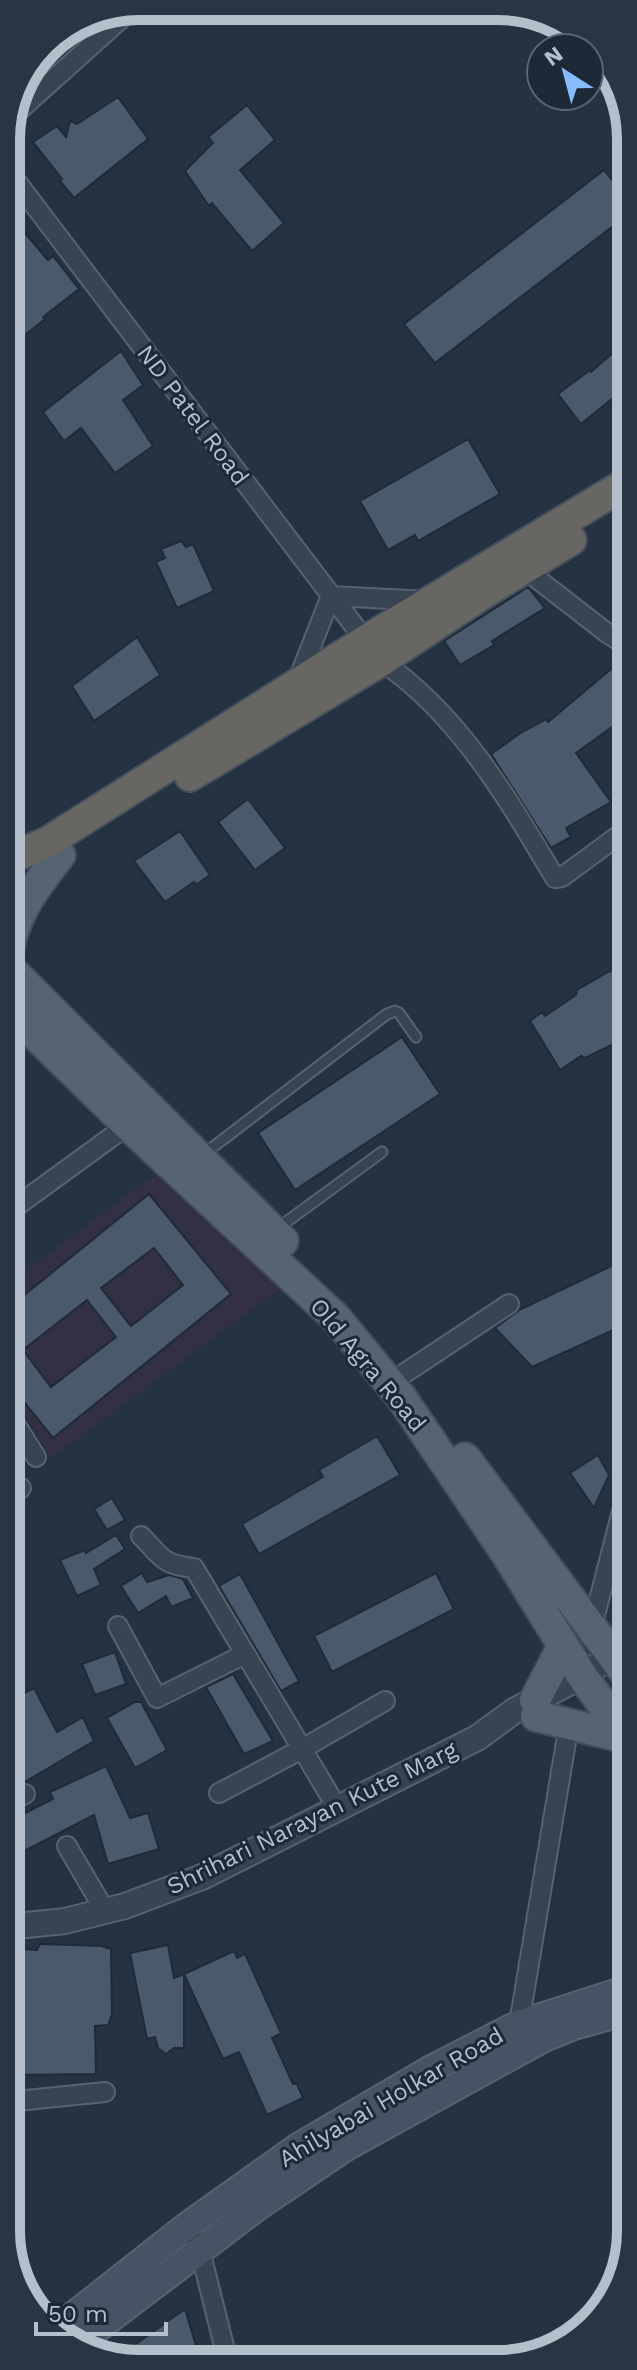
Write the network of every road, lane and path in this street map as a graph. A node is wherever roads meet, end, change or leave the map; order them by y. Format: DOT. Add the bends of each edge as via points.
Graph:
graph roads {
  1 [pos="117,22"];
  2 [pos="25,105"];
  3 [pos="20,186"];
  4 [pos="617,490"];
  5 [pos="617,510"];
  6 [pos="516,562"];
  7 [pos="331,596"];
  8 [pos="433,601"];
  9 [pos="617,638"];
  10 [pos="373,651"];
  11 [pos="296,684"];
  12 [pos="617,837"];
  13 [pos="20,848"];
  14 [pos="54,849"];
  15 [pos="20,857"];
  16 [pos="20,871"];
  17 [pos="20,913"];
  18 [pos="20,980"];
  19 [pos="20,1020"];
  20 [pos="416,1037"];
  21 [pos="128,1125"];
  22 [pos="382,1152"];
  23 [pos="190,1166"];
  24 [pos="20,1204"];
  25 [pos="273,1231"];
  26 [pos="509,1304"];
  27 [pos="405,1373"];
  28 [pos="20,1432"];
  29 [pos="36,1457"];
  30 [pos="617,1530"];
  31 [pos="141,1536"];
  32 [pos="118,1626"];
  33 [pos="592,1627"];
  34 [pos="563,1646"];
  35 [pos="245,1654"];
  36 [pos="617,1660"];
  37 [pos="617,1669"];
  38 [pos="586,1683"];
  39 [pos="385,1701"];
  40 [pos="536,1708"];
  41 [pos="569,1724"];
  42 [pos="617,1725"];
  43 [pos="617,1737"];
  44 [pos="302,1749"];
  45 [pos="219,1793"];
  46 [pos="25,1794"];
  47 [pos="20,1797"];
  48 [pos="338,1809"];
  49 [pos="67,1846"];
  50 [pos="105,1911"];
  51 [pos="20,1926"];
  52 [pos="617,1992"];
  53 [pos="617,2014"];
  54 [pos="519,2024"];
  55 [pos="105,2092"];
  56 [pos="20,2101"];
  57 [pos="187,2226"];
  58 [pos="200,2250"];
  59 [pos="64,2323"];
  60 [pos="86,2337"];
  61 [pos="225,2350"];
  1 -- 2 [label="street"];
  3 -- 7 [label="street, ND Patel Road"];
  4 -- 6 [label="highway"];
  5 -- 6 [label="highway"];
  6 -- 8 [label="highway"];
  6 -- 9 [label="street"];
  6 -- 10 [label="highway" via="487,591"];
  7 -- 8 [label="street"];
  7 -- 10 [label="street, ND Patel Road"];
  7 -- 11 [label="street"];
  8 -- 10 [label="highway"];
  10 -- 11 [label="highway"];
  10 -- 12 [label="street, ND Patel Road" via="415,686 491,773 555,878"];
  10 -- 14 [label="highway"];
  11 -- 14 [label="highway"];
  13 -- 14 [label="highway"];
  14 -- 15 [label="highway"];
  14 -- 16 [label="highway"];
  14 -- 17 [label="main road"];
  18 -- 23 [label="main road, Old Agra Road"];
  19 -- 21 [label="main road, Old Agra Road"];
  20 -- 23 [label="lane" via="399,1013 387,1014"];
  21 -- 23 [label="main road, Old Agra Road"];
  21 -- 24 [label="street"];
  22 -- 25 [label="lane"];
  23 -- 25 [label="main road, Old Agra Road"];
  23 -- 34 [label="main road, Old Agra Road" via="336,1318 401,1397"];
  25 -- 27 [label="main road, Old Agra Road" via="377,1334"];
  26 -- 27 [label="street"];
  27 -- 33 [label="main road, Old Agra Road"];
  28 -- 29 [label="street"];
  30 -- 33 [label="street"];
  31 -- 35 [label="street" via="162,1560 194,1568"];
  32 -- 35 [label="street" via="157,1698"];
  33 -- 34 [label="street"];
  33 -- 36 [label="main road, Old Agra Road"];
  34 -- 38 [label="main road, Old Agra Road"];
  34 -- 40 [label="main road"];
  35 -- 44 [label="street"];
  37 -- 38 [label="street, Shrihari Narayan Kute Marg"];
  38 -- 40 [label="street, Shrihari Narayan Kute Marg"];
  38 -- 42 [label="main road, Old Agra Road"];
  39 -- 44 [label="street"];
  40 -- 41 [label="main road"];
  40 -- 48 [label="street, Shrihari Narayan Kute Marg" via="514,1711 477,1738"];
  41 -- 43 [label="main road"];
  41 -- 54 [label="street"];
  44 -- 45 [label="street"];
  44 -- 48 [label="street"];
  46 -- 47 [label="street"];
  48 -- 50 [label="street, Shrihari Narayan Kute Marg" via="202,1877"];
  49 -- 50 [label="street"];
  50 -- 51 [label="street, Shrihari Narayan Kute Marg"];
  52 -- 54 [label="main road, Ahilyabai Holkar Road"];
  53 -- 58 [label="main road, Ahilyabai Holkar Road" via="544,2038 359,2140"];
  54 -- 57 [label="main road, Ahilyabai Holkar Road" via="298,2147"];
  55 -- 56 [label="street"];
  57 -- 58 [label="street"];
  57 -- 59 [label="main road, Ahilyabai Holkar Road"];
  58 -- 60 [label="main road, Ahilyabai Holkar Road"];
  58 -- 61 [label="street"];
}
